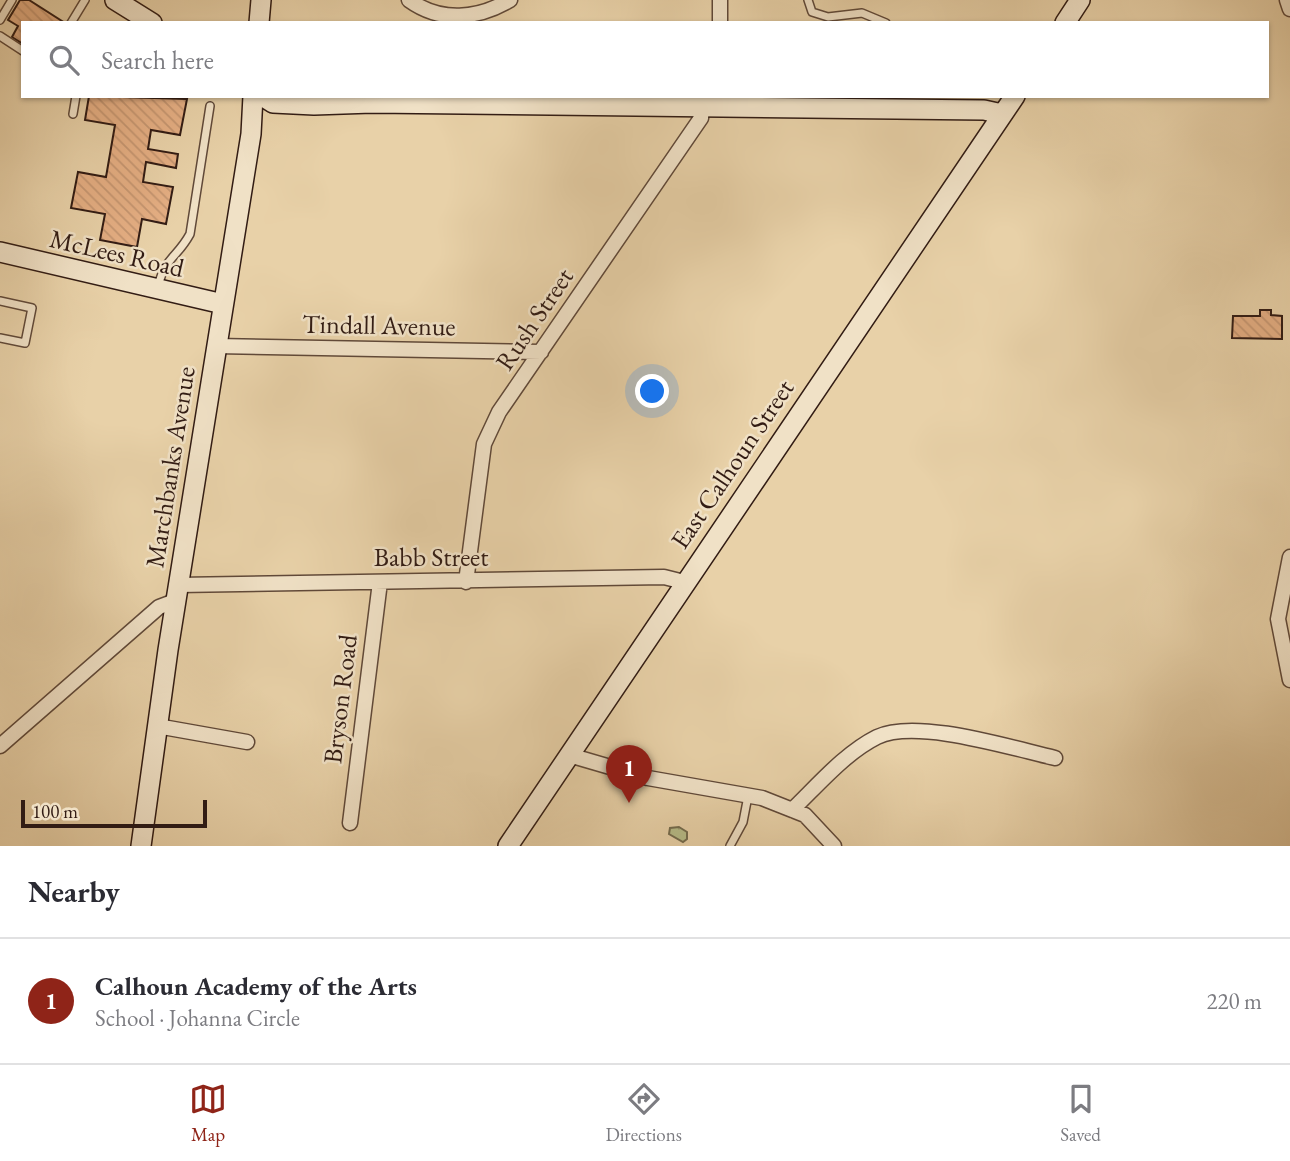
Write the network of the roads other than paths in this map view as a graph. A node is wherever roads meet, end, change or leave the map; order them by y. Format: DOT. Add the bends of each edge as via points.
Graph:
graph roads {
  1 [pos="12,0"];
  2 [pos="85,0"];
  3 [pos="115,0"];
  4 [pos="261,0"];
  5 [pos="409,0"];
  6 [pos="510,0"];
  7 [pos="720,0"];
  8 [pos="807,0"];
  9 [pos="1080,0"];
  10 [pos="1287,0"];
  11 [pos="1290,9"];
  12 [pos="0,20"];
  13 [pos="72,21"];
  14 [pos="145,21"];
  15 [pos="259,21"];
  16 [pos="720,21"];
  17 [pos="881,21"];
  18 [pos="1066,21"];
  19 [pos="0,36"];
  20 [pos="21,50"];
  21 [pos="76,98"];
  22 [pos="253,98"];
  23 [pos="265,98"];
  24 [pos="1014,98"];
  25 [pos="713,103"];
  26 [pos="210,106"];
  27 [pos="73,114"];
  28 [pos="1002,114"];
  29 [pos="0,251"];
  30 [pos="157,290"];
  31 [pos="0,301"];
  32 [pos="223,304"];
  33 [pos="0,338"];
  34 [pos="216,346"];
  35 [pos="541,352"];
  36 [pos="1290,557"];
  37 [pos="380,582"];
  38 [pos="467,582"];
  39 [pos="684,582"];
  40 [pos="177,593"];
  41 [pos="1290,680"];
  42 [pos="156,726"];
  43 [pos="247,742"];
  44 [pos="0,746"];
  45 [pos="569,755"];
  46 [pos="1055,758"];
  47 [pos="748,796"];
  48 [pos="792,810"];
  49 [pos="350,823"];
  50 [pos="141,846"];
  51 [pos="508,846"];
  52 [pos="730,846"];
  53 [pos="834,846"];
  1 -- 12 [label="lane"];
  2 -- 13 [label="lane"];
  3 -- 14 [label="street"];
  4 -- 15 [label="street"];
  5 -- 6 [label="street" via="438,13 471,16"];
  7 -- 16 [label="street"];
  8 -- 17 [label="lane" via="812,12 828,18 862,13"];
  9 -- 18 [label="street"];
  10 -- 11 [label="street"];
  19 -- 20 [label="lane"];
  21 -- 27 [label="lane"];
  22 -- 32 [label="street, Marchbanks Avenue"];
  23 -- 25 [label="street" via="273,103 314,105"];
  24 -- 28 [label="street, East Calhoun Street"];
  25 -- 28 [label="street"];
  25 -- 35 [label="street, Rush Street"];
  26 -- 30 [label="lane" via="190,234 164,264"];
  28 -- 39 [label="street, East Calhoun Street"];
  29 -- 30 [label="street, McLees Road"];
  30 -- 32 [label="street, McLees Road"];
  31 -- 33 [label="lane" via="32,308 26,343"];
  32 -- 34 [label="street, Marchbanks Avenue"];
  34 -- 35 [label="street, Tindall Avenue"];
  34 -- 40 [label="street, Marchbanks Avenue"];
  35 -- 38 [label="street, Rush Street" via="499,412 484,444"];
  36 -- 41 [label="street" via="1278,619"];
  37 -- 38 [label="street, Babb Street"];
  37 -- 40 [label="street, Babb Street"];
  37 -- 49 [label="street, Bryson Road"];
  38 -- 39 [label="street, Babb Street" via="664,577"];
  39 -- 45 [label="street, East Calhoun Street"];
  40 -- 42 [label="street, Marchbanks Avenue"];
  40 -- 44 [label="street"];
  42 -- 43 [label="street"];
  42 -- 50 [label="street, Marchbanks Avenue"];
  45 -- 47 [label="street" via="648,778"];
  45 -- 51 [label="street, East Calhoun Street"];
  46 -- 48 [label="street" via="901,730 865,744"];
  47 -- 48 [label="street"];
  47 -- 52 [label="lane" via="743,822"];
  48 -- 53 [label="street" via="805,815"];
}
